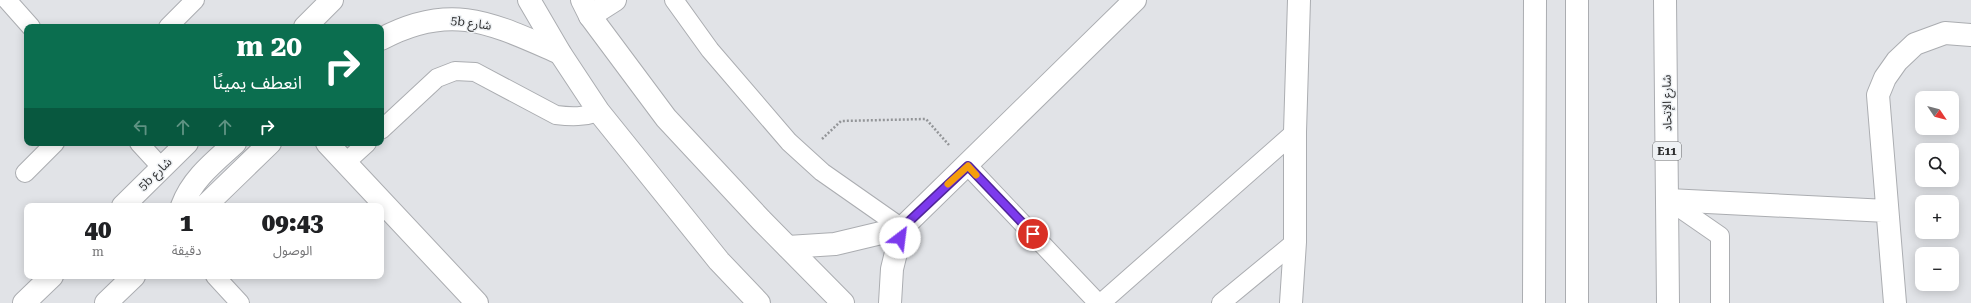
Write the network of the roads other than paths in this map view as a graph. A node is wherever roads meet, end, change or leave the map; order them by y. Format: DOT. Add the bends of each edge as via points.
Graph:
graph roads {
  1 [pos="7,0"];
  2 [pos="195,0"];
  3 [pos="332,0"];
  4 [pos="529,0"];
  5 [pos="615,0"];
  6 [pos="674,0"];
  7 [pos="1135,0"];
  8 [pos="1299,0"];
  9 [pos="1534,0"];
  10 [pos="1577,0"];
  11 [pos="1665,0"];
  12 [pos="586,8"];
  13 [pos="28,24"];
  14 [pos="171,24"];
  15 [pos="308,24"];
  16 [pos="1971,35"];
  17 [pos="384,37"];
  18 [pos="560,53"];
  19 [pos="599,112"];
  20 [pos="384,127"];
  21 [pos="1295,132"];
  22 [pos="52,146"];
  23 [pos="142,146"];
  24 [pos="184,146"];
  25 [pos="232,146"];
  26 [pos="267,146"];
  27 [pos="330,146"];
  28 [pos="364,146"];
  29 [pos="345,162"];
  30 [pos="968,166"];
  31 [pos="162,168"];
  32 [pos="25,173"];
  33 [pos="1668,200"];
  34 [pos="126,203"];
  35 [pos="184,203"];
  36 [pos="209,203"];
  37 [pos="383,203"];
  38 [pos="384,204"];
  39 [pos="1887,211"];
  40 [pos="902,228"];
  41 [pos="1295,242"];
  42 [pos="788,247"];
  43 [pos="49,279"];
  44 [pos="131,279"];
  45 [pos="218,279"];
  46 [pos="24,303"];
  47 [pos="106,303"];
  48 [pos="240,303"];
  49 [pos="477,303"];
  50 [pos="759,303"];
  51 [pos="843,303"];
  52 [pos="890,303"];
  53 [pos="1099,303"];
  54 [pos="1221,303"];
  55 [pos="1291,303"];
  56 [pos="1534,303"];
  57 [pos="1577,303"];
  58 [pos="1668,303"];
  59 [pos="1720,303"];
  60 [pos="1895,303"];
  1 -- 13 [label="lane"];
  2 -- 14 [label="lane"];
  3 -- 15 [label="street"];
  4 -- 18 [label="street"];
  5 -- 12 [label="street"];
  6 -- 40 [label="lane" via="710,50 774,126 822,172"];
  7 -- 30 [label="street"];
  8 -- 21 [label="street"];
  9 -- 56 [label="street"];
  10 -- 57 [label="street"];
  11 -- 33 [label="street, شارع الإتحاد / E11"];
  12 -- 42 [label="street" via="666,118"];
  16 -- 39 [label="street" via="1945,33 1915,44 1897,61 1885,78 1878,95"];
  17 -- 18 [label="street, 5b شارع" via="419,23 461,19 502,28"];
  18 -- 19 [label="street"];
  19 -- 20 [label="lane" via="578,117 556,115 475,72 455,71 437,78"];
  19 -- 50 [label="street" via="718,261"];
  21 -- 41 [label="street"];
  21 -- 53 [label="lane"];
  22 -- 32 [label="lane"];
  23 -- 31 [label="lane"];
  24 -- 31 [label="street, 5b شارع"];
  25 -- 35 [label="street" via="199,176"];
  26 -- 36 [label="street"];
  27 -- 29 [label="street"];
  28 -- 29 [label="lane"];
  29 -- 37 [label="street"];
  30 -- 40 [label="street"];
  30 -- 53 [label="lane"];
  31 -- 34 [label="street, 5b شارع"];
  33 -- 39 [label="street"];
  33 -- 58 [label="street, شارع الإتحاد / E11"];
  33 -- 59 [label="lane" via="1720,236"];
  38 -- 49 [label="street"];
  39 -- 60 [label="street"];
  40 -- 42 [label="street" via="835,244"];
  40 -- 52 [label="street" via="892,269"];
  41 -- 54 [label="lane"];
  41 -- 55 [label="street"];
  42 -- 51 [label="street"];
  43 -- 46 [label="street"];
  44 -- 47 [label="street"];
  45 -- 48 [label="lane"];
}
